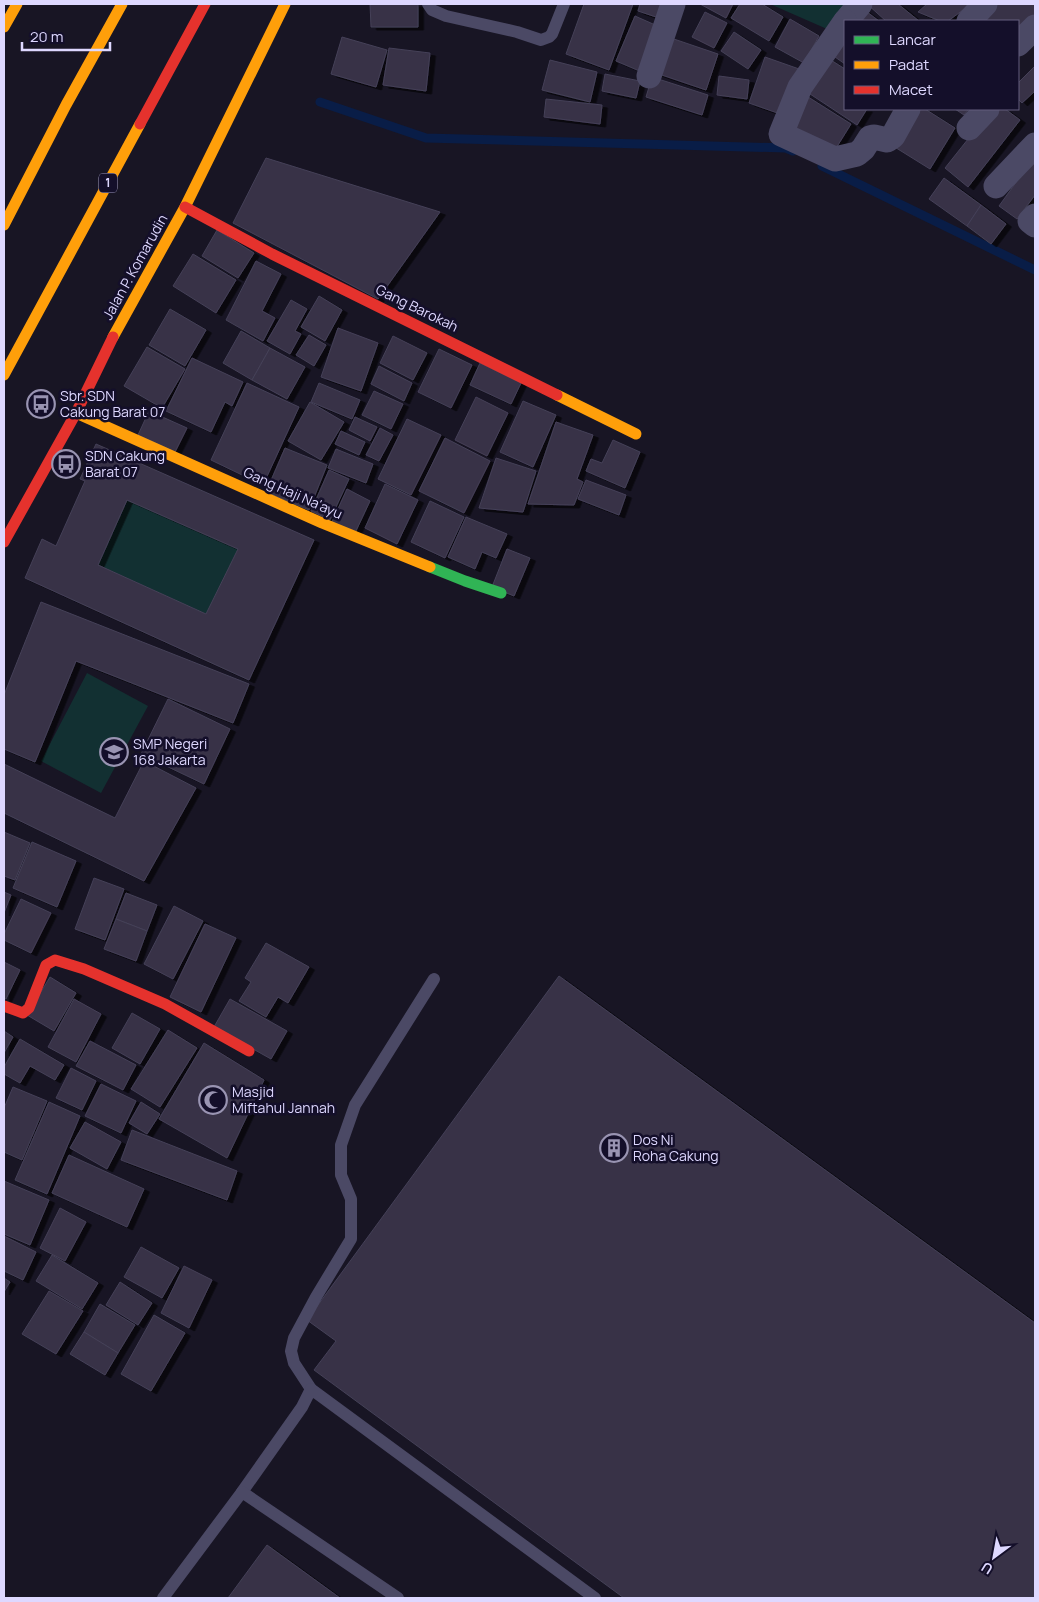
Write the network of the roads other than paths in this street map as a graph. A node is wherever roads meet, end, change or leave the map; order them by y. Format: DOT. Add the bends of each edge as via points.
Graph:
graph roads {
  1 [pos="17,4"];
  2 [pos="122,4"];
  3 [pos="205,4"];
  4 [pos="285,4"];
  5 [pos="428,4"];
  6 [pos="564,4"];
  7 [pos="673,4"];
  8 [pos="860,4"];
  9 [pos="985,4"];
  10 [pos="847,20"];
  11 [pos="970,20"];
  12 [pos="844,23"];
  13 [pos="4,27"];
  14 [pos="1035,27"];
  15 [pos="1019,43"];
  16 [pos="649,76"];
  17 [pos="66,105"];
  18 [pos="907,110"];
  19 [pos="986,110"];
  20 [pos="969,128"];
  21 [pos="1035,145"];
  22 [pos="996,186"];
  23 [pos="4,201"];
  24 [pos="185,207"];
  25 [pos="1035,216"];
  26 [pos="4,225"];
  27 [pos="1035,225"];
  28 [pos="4,375"];
  29 [pos="76,413"];
  30 [pos="636,434"];
  31 [pos="4,542"];
  32 [pos="501,593"];
  33 [pos="434,979"];
  34 [pos="4,1006"];
  35 [pos="250,1051"];
  36 [pos="311,1389"];
  37 [pos="242,1492"];
  38 [pos="163,1598"];
  39 [pos="398,1598"];
  40 [pos="595,1598"];
  1 -- 13 [label="main road"];
  2 -- 17 [label="main road"];
  3 -- 28 [label="main road, 1"];
  4 -- 24 [label="main road, Jalan P. Komarudin"];
  5 -- 6 [label="lane" via="432,10 446,16 541,40 552,34"];
  7 -- 16 [label="street"];
  8 -- 10 [label="street"];
  9 -- 11 [label="street"];
  12 -- 18 [label="street" via="800,87 781,134 835,159 857,154 870,138 887,140 893,136"];
  14 -- 15 [label="street"];
  17 -- 23 [label="main road"];
  17 -- 26 [label="main road"];
  19 -- 20 [label="street"];
  21 -- 22 [label="street"];
  24 -- 29 [label="main road, Jalan P. Komarudin" via="113,337"];
  24 -- 30 [label="main road, Gang Barokah" via="272,254"];
  25 -- 27 [label="street" via="1030,221"];
  29 -- 31 [label="main road, Jalan P. Komarudin"];
  29 -- 32 [label="main road, Gang Haji Na'ayu" via="322,523"];
  33 -- 36 [label="lane" via="355,1105 341,1145 341,1175 351,1198 351,1239 294,1338 291,1351 294,1363"];
  34 -- 35 [label="main road" via="23,1013 29,1008 46,965 55,960 165,1004"];
  36 -- 37 [label="lane" via="302,1407"];
  36 -- 40 [label="lane"];
  37 -- 38 [label="lane"];
  37 -- 39 [label="lane"];
}
